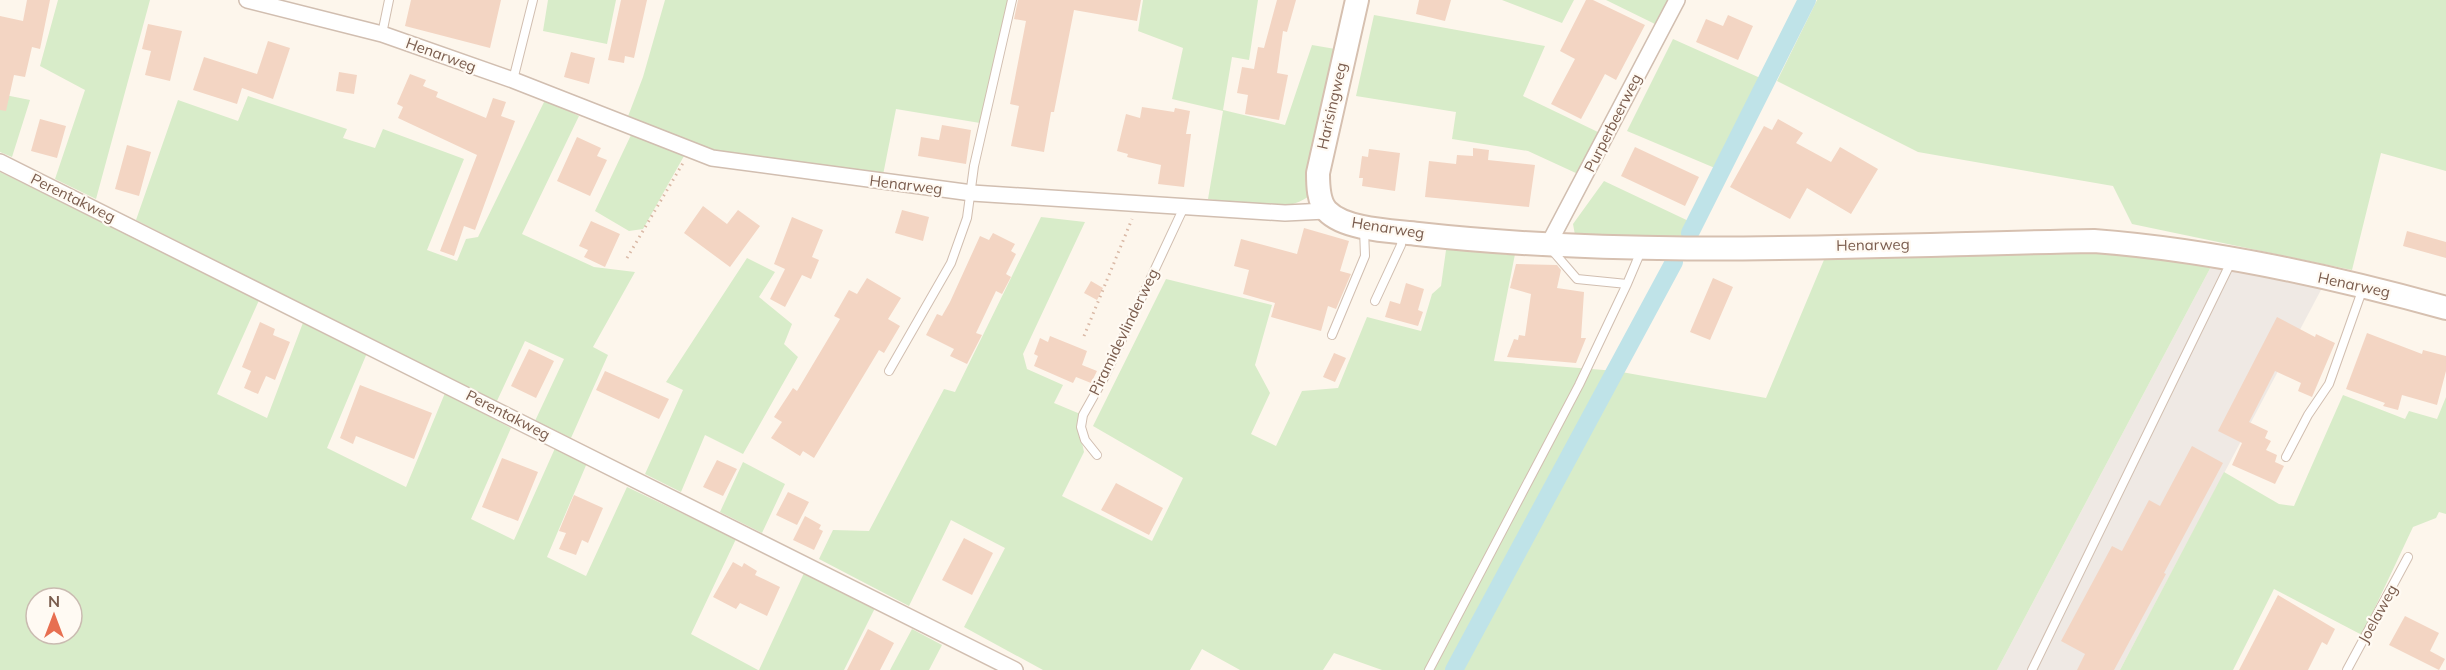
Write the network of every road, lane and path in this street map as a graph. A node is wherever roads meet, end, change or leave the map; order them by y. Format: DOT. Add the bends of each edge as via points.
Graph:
graph roads {
  1 [pos="247,0"];
  2 [pos="389,0"];
  3 [pos="533,0"];
  4 [pos="1012,0"];
  5 [pos="1357,0"];
  6 [pos="1677,0"];
  7 [pos="382,34"];
  8 [pos="513,80"];
  9 [pos="690,151"];
  10 [pos="0,162"];
  11 [pos="972,193"];
  12 [pos="1139,204"];
  13 [pos="1184,207"];
  14 [pos="1326,211"];
  15 [pos="1364,227"];
  16 [pos="1403,232"];
  17 [pos="1548,245"];
  18 [pos="1642,247"];
  19 [pos="627,258"];
  20 [pos="2232,259"];
  21 [pos="1627,284"];
  22 [pos="2364,287"];
  23 [pos="1375,301"];
  24 [pos="2446,308"];
  25 [pos="1332,335"];
  26 [pos="1084,336"];
  27 [pos="889,371"];
  28 [pos="1097,455"];
  29 [pos="2286,457"];
  30 [pos="2409,557"];
  31 [pos="1015,670"];
  32 [pos="1429,670"];
  33 [pos="2032,670"];
  34 [pos="2347,670"];
  1 -- 7 [label="street, Henarweg"];
  2 -- 7 [label="lane"];
  3 -- 8 [label="lane"];
  4 -- 11 [label="lane" via="974,166"];
  5 -- 14 [label="street, Harisingweg" via="1318,172 1318,190"];
  6 -- 17 [label="street, Purperbeerweg"];
  7 -- 8 [label="street, Henarweg"];
  8 -- 9 [label="street, Henarweg"];
  9 -- 11 [label="street, Henarweg" via="712,158"];
  9 -- 19 [label="path"];
  10 -- 31 [label="street, Perentakweg"];
  11 -- 12 [label="street, Henarweg"];
  11 -- 27 [label="lane" via="951,263"];
  12 -- 13 [label="street, Henarweg"];
  12 -- 26 [label="path"];
  13 -- 14 [label="street, Henarweg" via="1285,213"];
  13 -- 28 [label="lane, Piramidevlinderweg" via="1083,415 1085,440"];
  14 -- 15 [label="street, Henarweg"];
  15 -- 16 [label="street, Henarweg"];
  15 -- 25 [label="lane" via="1365,256"];
  16 -- 17 [label="street, Henarweg"];
  16 -- 23 [label="lane" via="1401,245"];
  17 -- 18 [label="street, Henarweg"];
  17 -- 21 [label="lane" via="1577,279"];
  18 -- 20 [label="street, Henarweg" via="2094,241 2142,244"];
  18 -- 21 [label="lane"];
  20 -- 22 [label="street, Henarweg"];
  20 -- 33 [label="lane"];
  21 -- 32 [label="lane" via="1579,385"];
  22 -- 24 [label="street, Henarweg"];
  22 -- 29 [label="lane" via="2329,384"];
  30 -- 34 [label="lane, Joelaweg"];
}
